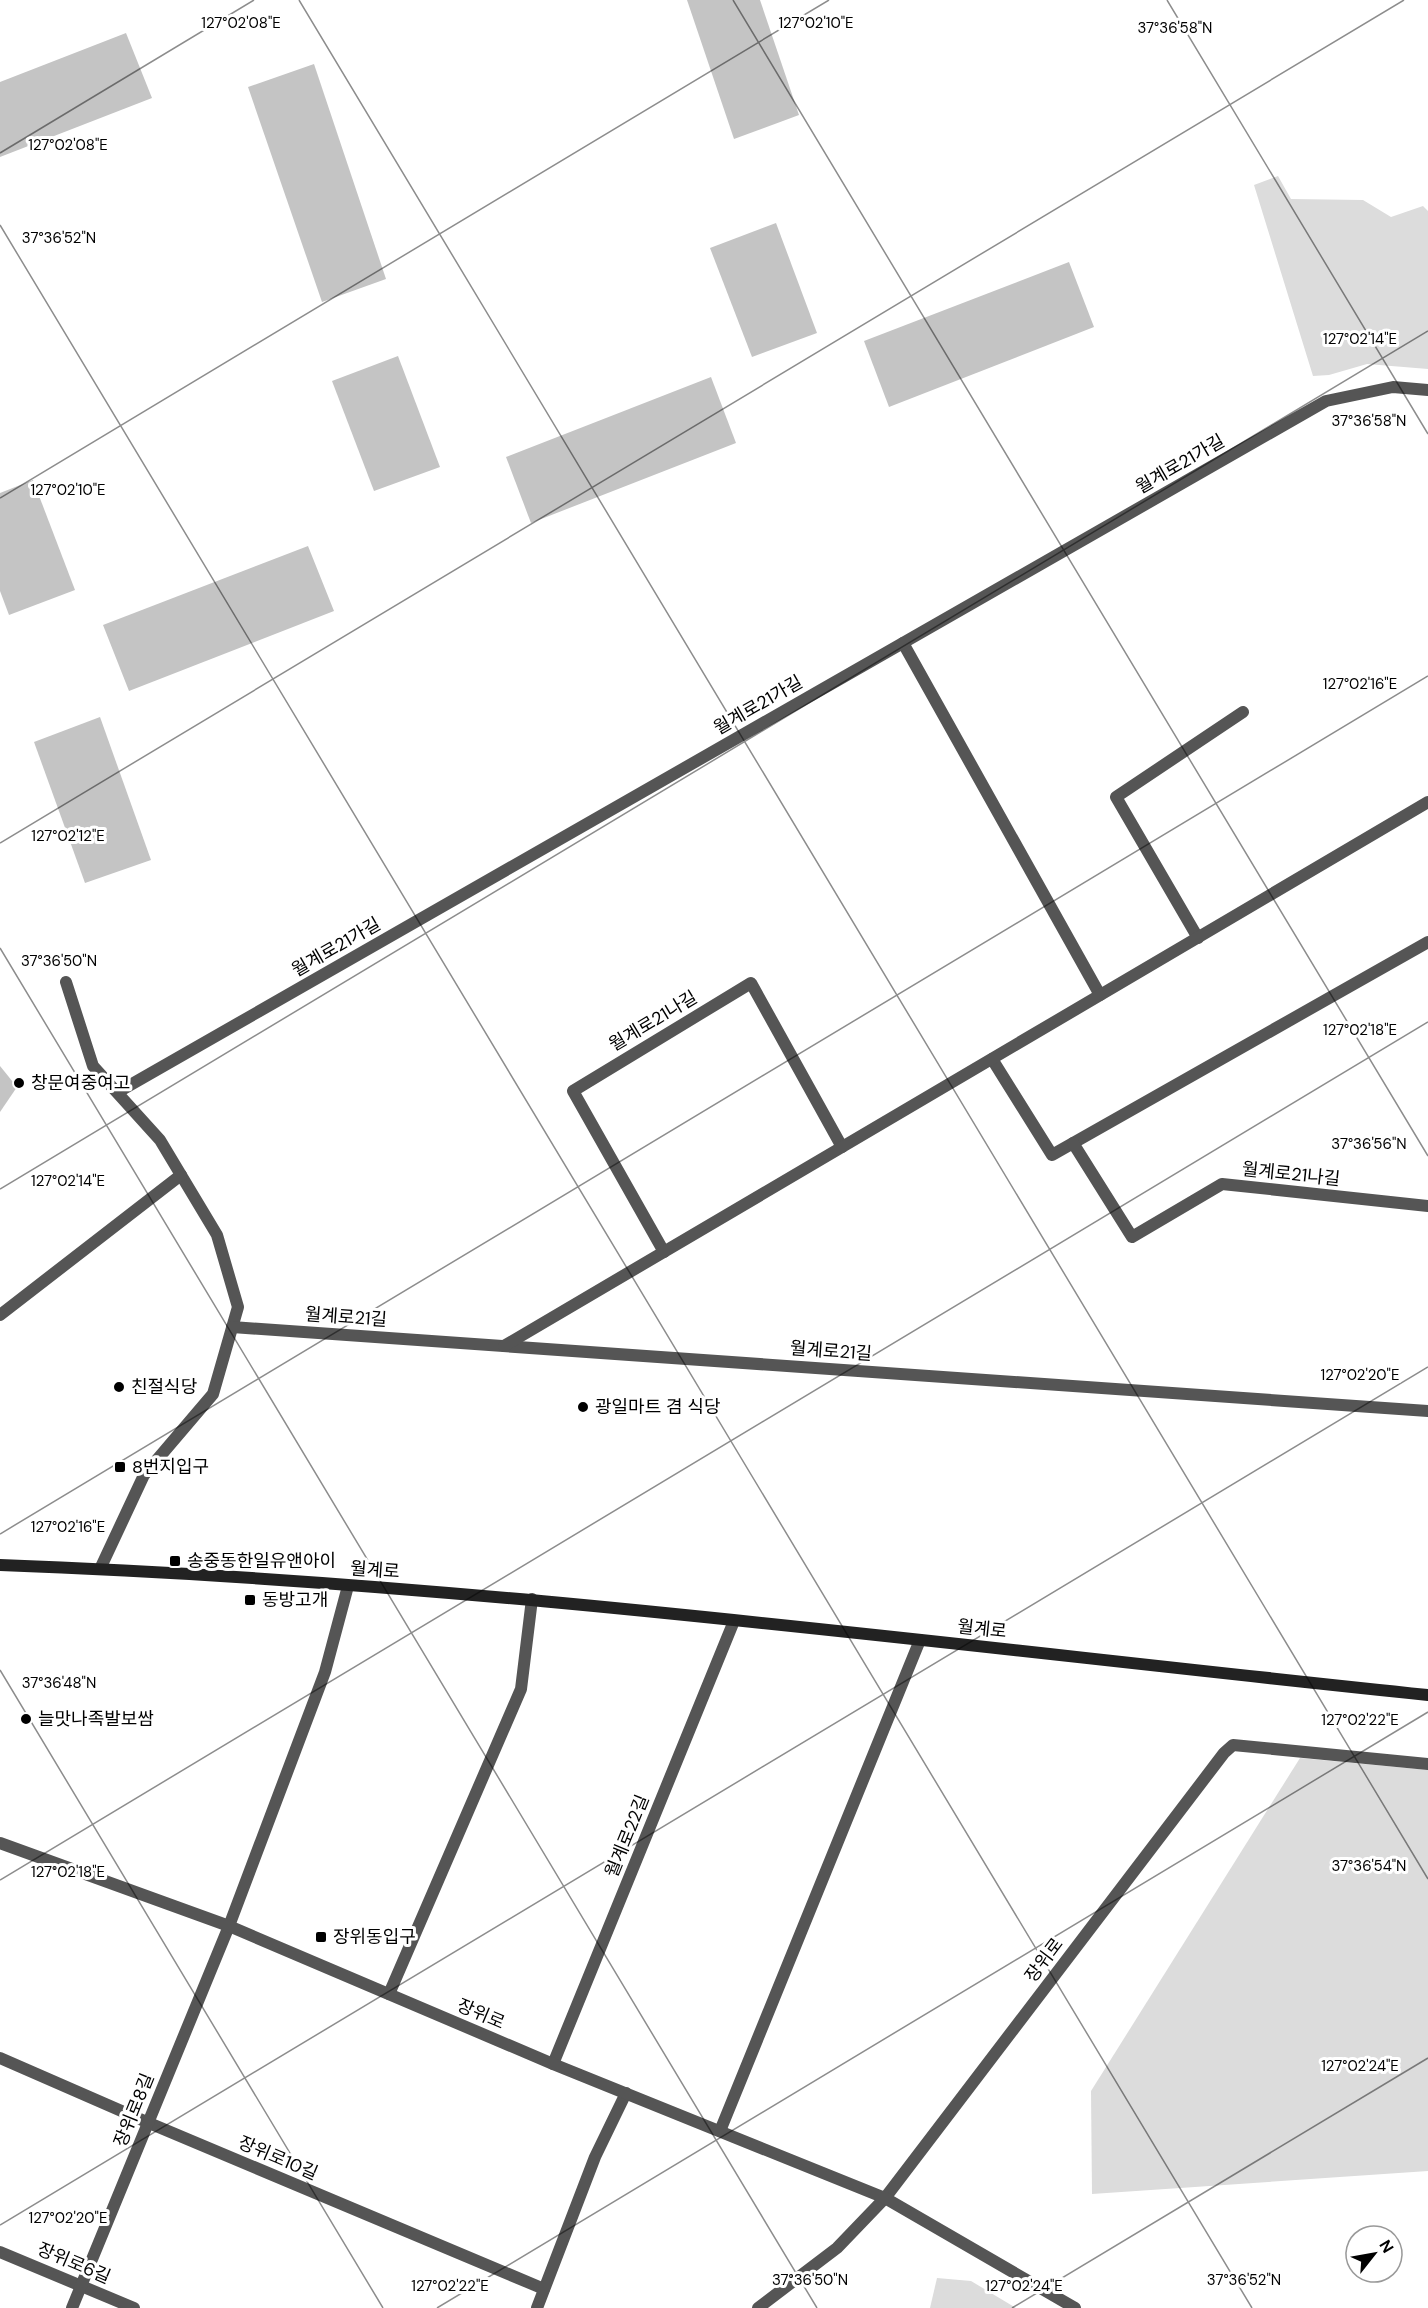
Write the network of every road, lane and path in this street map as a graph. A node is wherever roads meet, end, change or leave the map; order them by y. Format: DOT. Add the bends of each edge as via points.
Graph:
graph roads {
  1 [pos="1428,390"];
  2 [pos="903,643"];
  3 [pos="1243,712"];
  4 [pos="1428,802"];
  5 [pos="1198,938"];
  6 [pos="1428,942"];
  7 [pos="66,982"];
  8 [pos="1100,995"];
  9 [pos="992,1059"];
  10 [pos="118,1092"];
  11 [pos="1073,1143"];
  12 [pos="842,1148"];
  13 [pos="182,1175"];
  14 [pos="1428,1206"];
  15 [pos="664,1252"];
  16 [pos="0,1315"];
  17 [pos="232,1327"];
  18 [pos="504,1346"];
  19 [pos="1428,1411"];
  20 [pos="0,1565"];
  21 [pos="100,1569"];
  22 [pos="348,1586"];
  23 [pos="532,1599"];
  24 [pos="734,1621"];
  25 [pos="920,1640"];
  26 [pos="1428,1695"];
  27 [pos="1428,1764"];
  28 [pos="0,1843"];
  29 [pos="229,1926"];
  30 [pos="389,1994"];
  31 [pos="0,2058"];
  32 [pos="553,2064"];
  33 [pos="626,2093"];
  34 [pos="149,2123"];
  35 [pos="720,2131"];
  36 [pos="885,2198"];
  37 [pos="0,2252"];
  38 [pos="81,2286"];
  39 [pos="544,2289"];
  40 [pos="72,2308"];
  41 [pos="134,2308"];
  42 [pos="537,2308"];
  43 [pos="758,2308"];
  44 [pos="1076,2308"];
  1 -- 2 [label="street, 월계로21가길" via="1393,387 1326,401"];
  2 -- 8 [label="street"];
  2 -- 10 [label="street, 월계로21가길"];
  3 -- 5 [label="street" via="1116,796"];
  4 -- 5 [label="street"];
  5 -- 8 [label="street"];
  6 -- 11 [label="street"];
  7 -- 10 [label="street" via="93,1066"];
  8 -- 9 [label="street"];
  9 -- 11 [label="street" via="1052,1155"];
  9 -- 12 [label="street"];
  10 -- 13 [label="street" via="160,1140"];
  11 -- 14 [label="street, 월계로21나길" via="1132,1238 1222,1184"];
  12 -- 15 [label="street"];
  12 -- 15 [label="street, 월계로21나길" via="751,983 573,1091"];
  13 -- 16 [label="street"];
  13 -- 17 [label="street" via="217,1235 238,1307"];
  15 -- 18 [label="street"];
  17 -- 18 [label="street, 월계로21길"];
  17 -- 21 [label="street" via="213,1394 144,1476"];
  18 -- 19 [label="street, 월계로21길"];
  20 -- 21 [label="main road, 월계로"];
  21 -- 22 [label="main road, 월계로"];
  22 -- 23 [label="main road, 월계로"];
  22 -- 29 [label="street" via="325,1672"];
  23 -- 24 [label="main road, 월계로"];
  23 -- 30 [label="street" via="521,1689"];
  24 -- 25 [label="main road, 월계로"];
  24 -- 32 [label="street, 월계로22길"];
  25 -- 26 [label="main road, 월계로"];
  25 -- 35 [label="street"];
  27 -- 36 [label="street, 장위로" via="1233,1745"];
  28 -- 29 [label="street, 장위로"];
  29 -- 30 [label="street, 장위로"];
  29 -- 34 [label="street, 장위로8길"];
  30 -- 32 [label="street, 장위로"];
  31 -- 34 [label="street, 장위로10길"];
  32 -- 33 [label="street, 장위로"];
  33 -- 35 [label="street, 장위로"];
  33 -- 39 [label="street" via="595,2157"];
  34 -- 38 [label="street, 장위로8길"];
  34 -- 39 [label="street, 장위로10길"];
  35 -- 36 [label="street, 장위로"];
  36 -- 43 [label="street, 장위로" via="837,2248"];
  36 -- 44 [label="street, 장위로"];
  37 -- 38 [label="street, 장위로6길"];
  38 -- 40 [label="street, 장위로8길"];
  38 -- 41 [label="street, 장위로6길"];
  39 -- 42 [label="street"];
}
